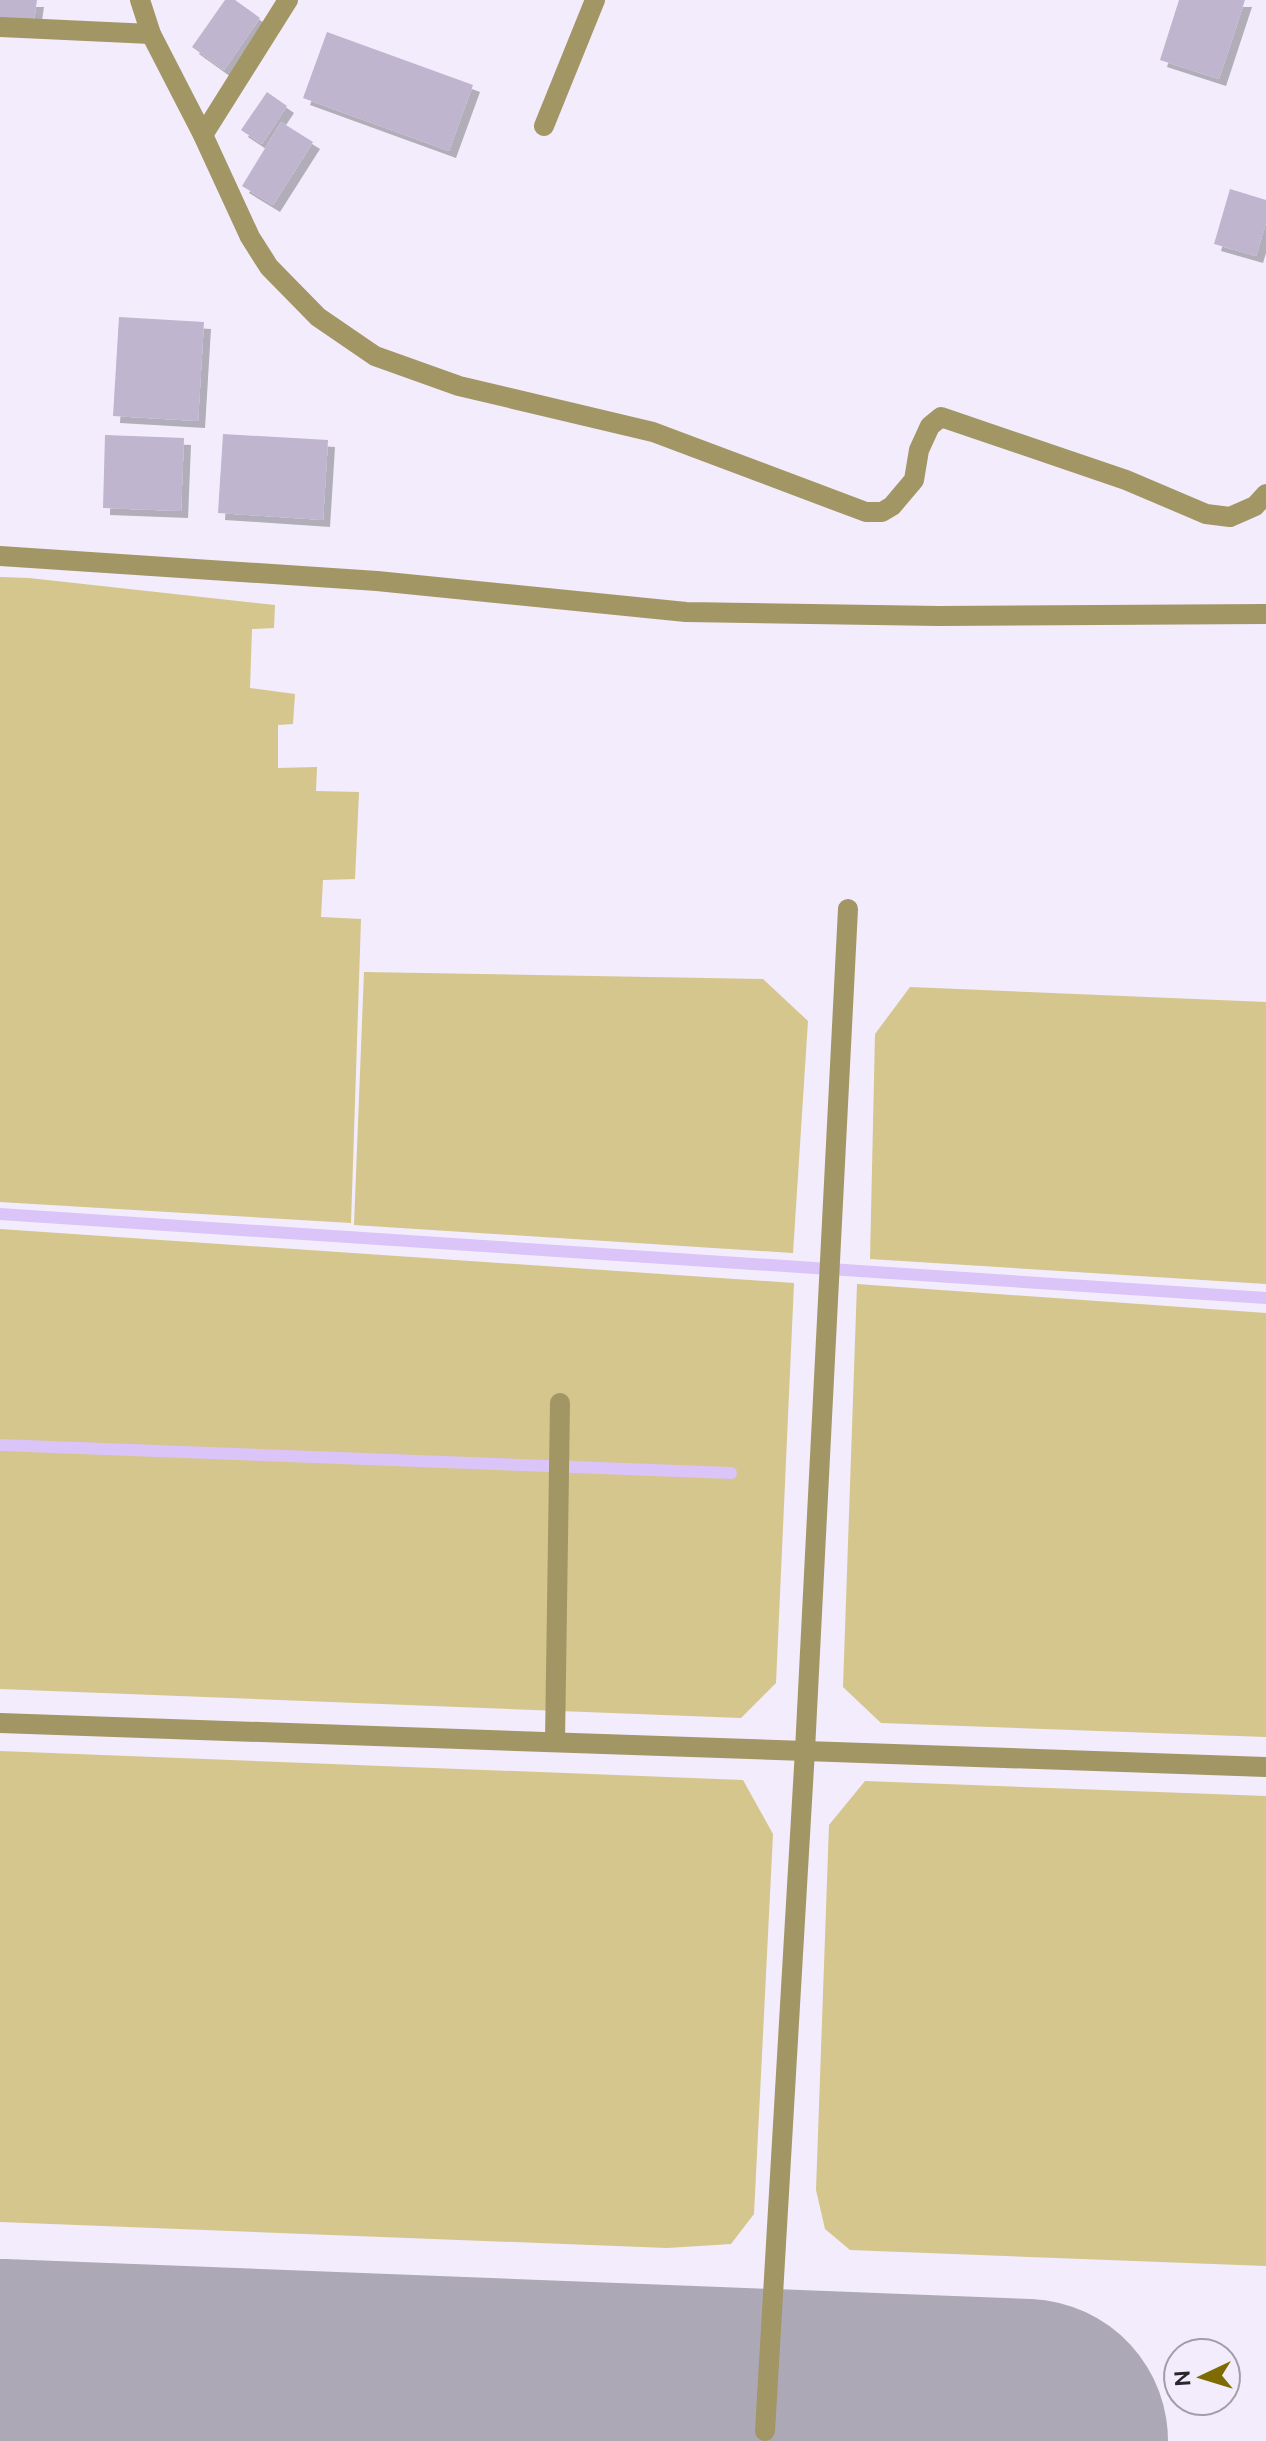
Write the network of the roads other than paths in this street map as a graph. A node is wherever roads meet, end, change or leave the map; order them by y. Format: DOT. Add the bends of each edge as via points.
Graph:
graph roads {
  1 [pos="140,0"];
  2 [pos="288,0"];
  3 [pos="595,0"];
  4 [pos="0,27"];
  5 [pos="151,34"];
  6 [pos="544,126"];
  7 [pos="203,135"];
  8 [pos="1266,494"];
  9 [pos="0,556"];
  10 [pos="1266,614"];
  11 [pos="848,909"];
  12 [pos="560,1403"];
  13 [pos="0,1723"];
  14 [pos="555,1742"];
  15 [pos="805,1750"];
  16 [pos="1266,1767"];
  17 [pos="765,2431"];
  1 -- 5 [label="street"];
  2 -- 7 [label="street"];
  3 -- 6 [label="street"];
  4 -- 5 [label="street"];
  5 -- 7 [label="street"];
  7 -- 8 [label="street" via="250,237 269,267 318,317 375,356 459,386 653,432 866,512 892,506 914,480 924,438 941,417 1126,480 1206,514 1230,517 1255,506"];
  9 -- 10 [label="street" via="377,581 686,612"];
  11 -- 15 [label="street"];
  12 -- 14 [label="street"];
  13 -- 14 [label="street"];
  14 -- 15 [label="street"];
  15 -- 16 [label="street"];
  15 -- 17 [label="street"];
}
